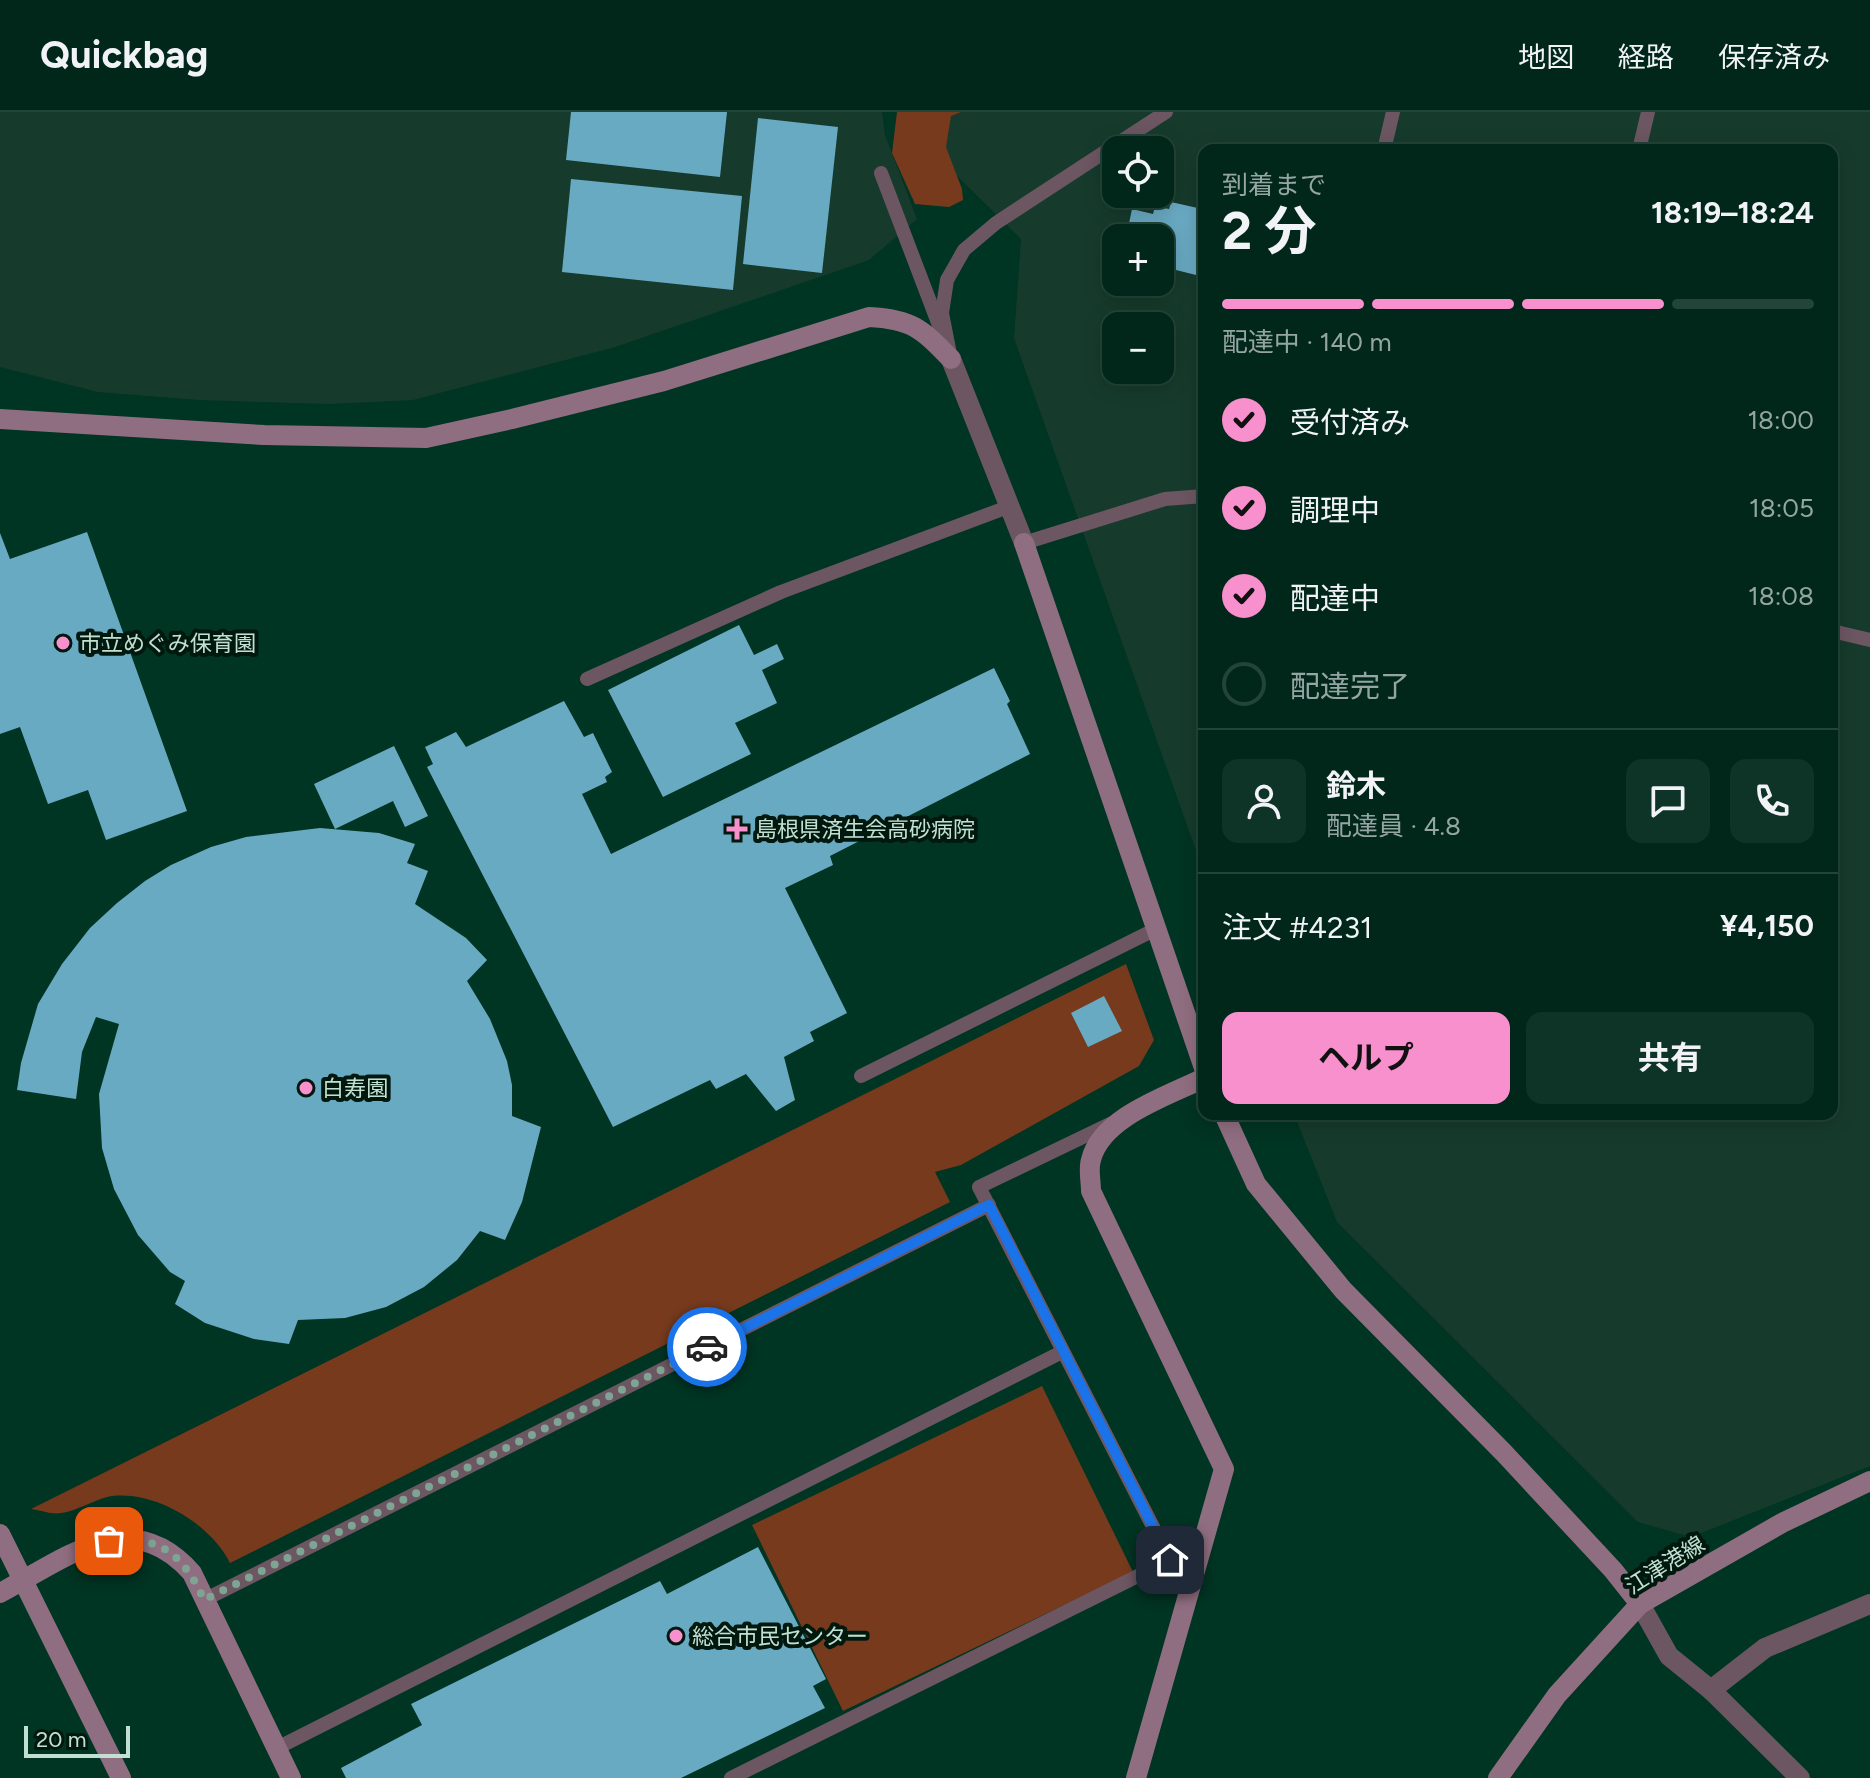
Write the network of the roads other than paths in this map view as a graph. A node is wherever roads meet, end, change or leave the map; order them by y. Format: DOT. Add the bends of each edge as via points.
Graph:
graph roads {
  1 [pos="1166,112"];
  2 [pos="1393,112"];
  3 [pos="1648,112"];
  4 [pos="1385,144"];
  5 [pos="1640,144"];
  6 [pos="881,173"];
  7 [pos="951,359"];
  8 [pos="0,419"];
  9 [pos="1198,496"];
  10 [pos="1008,507"];
  11 [pos="1024,543"];
  12 [pos="1838,632"];
  13 [pos="1870,640"];
  14 [pos="587,679"];
  15 [pos="1156,929"];
  16 [pos="1198,1051"];
  17 [pos="861,1076"];
  18 [pos="1198,1081"];
  19 [pos="1129,1114"];
  20 [pos="1227,1120"];
  21 [pos="989,1205"];
  22 [pos="1062,1352"];
  23 [pos="1870,1481"];
  24 [pos="0,1534"];
  25 [pos="25,1580"];
  26 [pos="0,1593"];
  27 [pos="204,1600"];
  28 [pos="1640,1604"];
  29 [pos="1870,1604"];
  30 [pos="1711,1690"];
  31 [pos="277,1748"];
  32 [pos="121,1778"];
  33 [pos="291,1778"];
  34 [pos="731,1778"];
  35 [pos="1136,1778"];
  36 [pos="1498,1778"];
  37 [pos="1800,1778"];
  1 -- 7 [label="lane" via="996,223 964,250 947,280 942,313"];
  2 -- 4 [label="lane"];
  3 -- 5 [label="lane"];
  6 -- 7 [label="lane"];
  7 -- 8 [label="street" via="924,331 896,318 869,317 664,381 426,438 264,435"];
  7 -- 10 [label="street"];
  9 -- 11 [label="lane" via="1165,499"];
  10 -- 11 [label="street"];
  10 -- 14 [label="lane" via="781,592"];
  11 -- 15 [label="street"];
  12 -- 13 [label="lane"];
  15 -- 16 [label="street"];
  15 -- 17 [label="lane"];
  18 -- 19 [label="street"];
  19 -- 21 [label="lane" via="979,1187"];
  19 -- 35 [label="street" via="1100,1138 1090,1161 1091,1191 1224,1469"];
  20 -- 28 [label="street" via="1256,1184 1343,1290 1504,1453"];
  21 -- 22 [label="lane"];
  21 -- 27 [label="lane"];
  22 -- 31 [label="lane"];
  22 -- 34 [label="lane" via="1170,1560"];
  23 -- 28 [label="street, 江津港線" via="1782,1523"];
  24 -- 25 [label="street"];
  25 -- 26 [label="street"];
  25 -- 27 [label="street" via="84,1547 129,1538 158,1545 181,1560"];
  25 -- 32 [label="street"];
  27 -- 31 [label="street"];
  28 -- 30 [label="street" via="1669,1656"];
  28 -- 36 [label="street, 江津港線" via="1557,1695"];
  29 -- 30 [label="street" via="1765,1648"];
  30 -- 37 [label="street"];
  31 -- 33 [label="street"];
}
